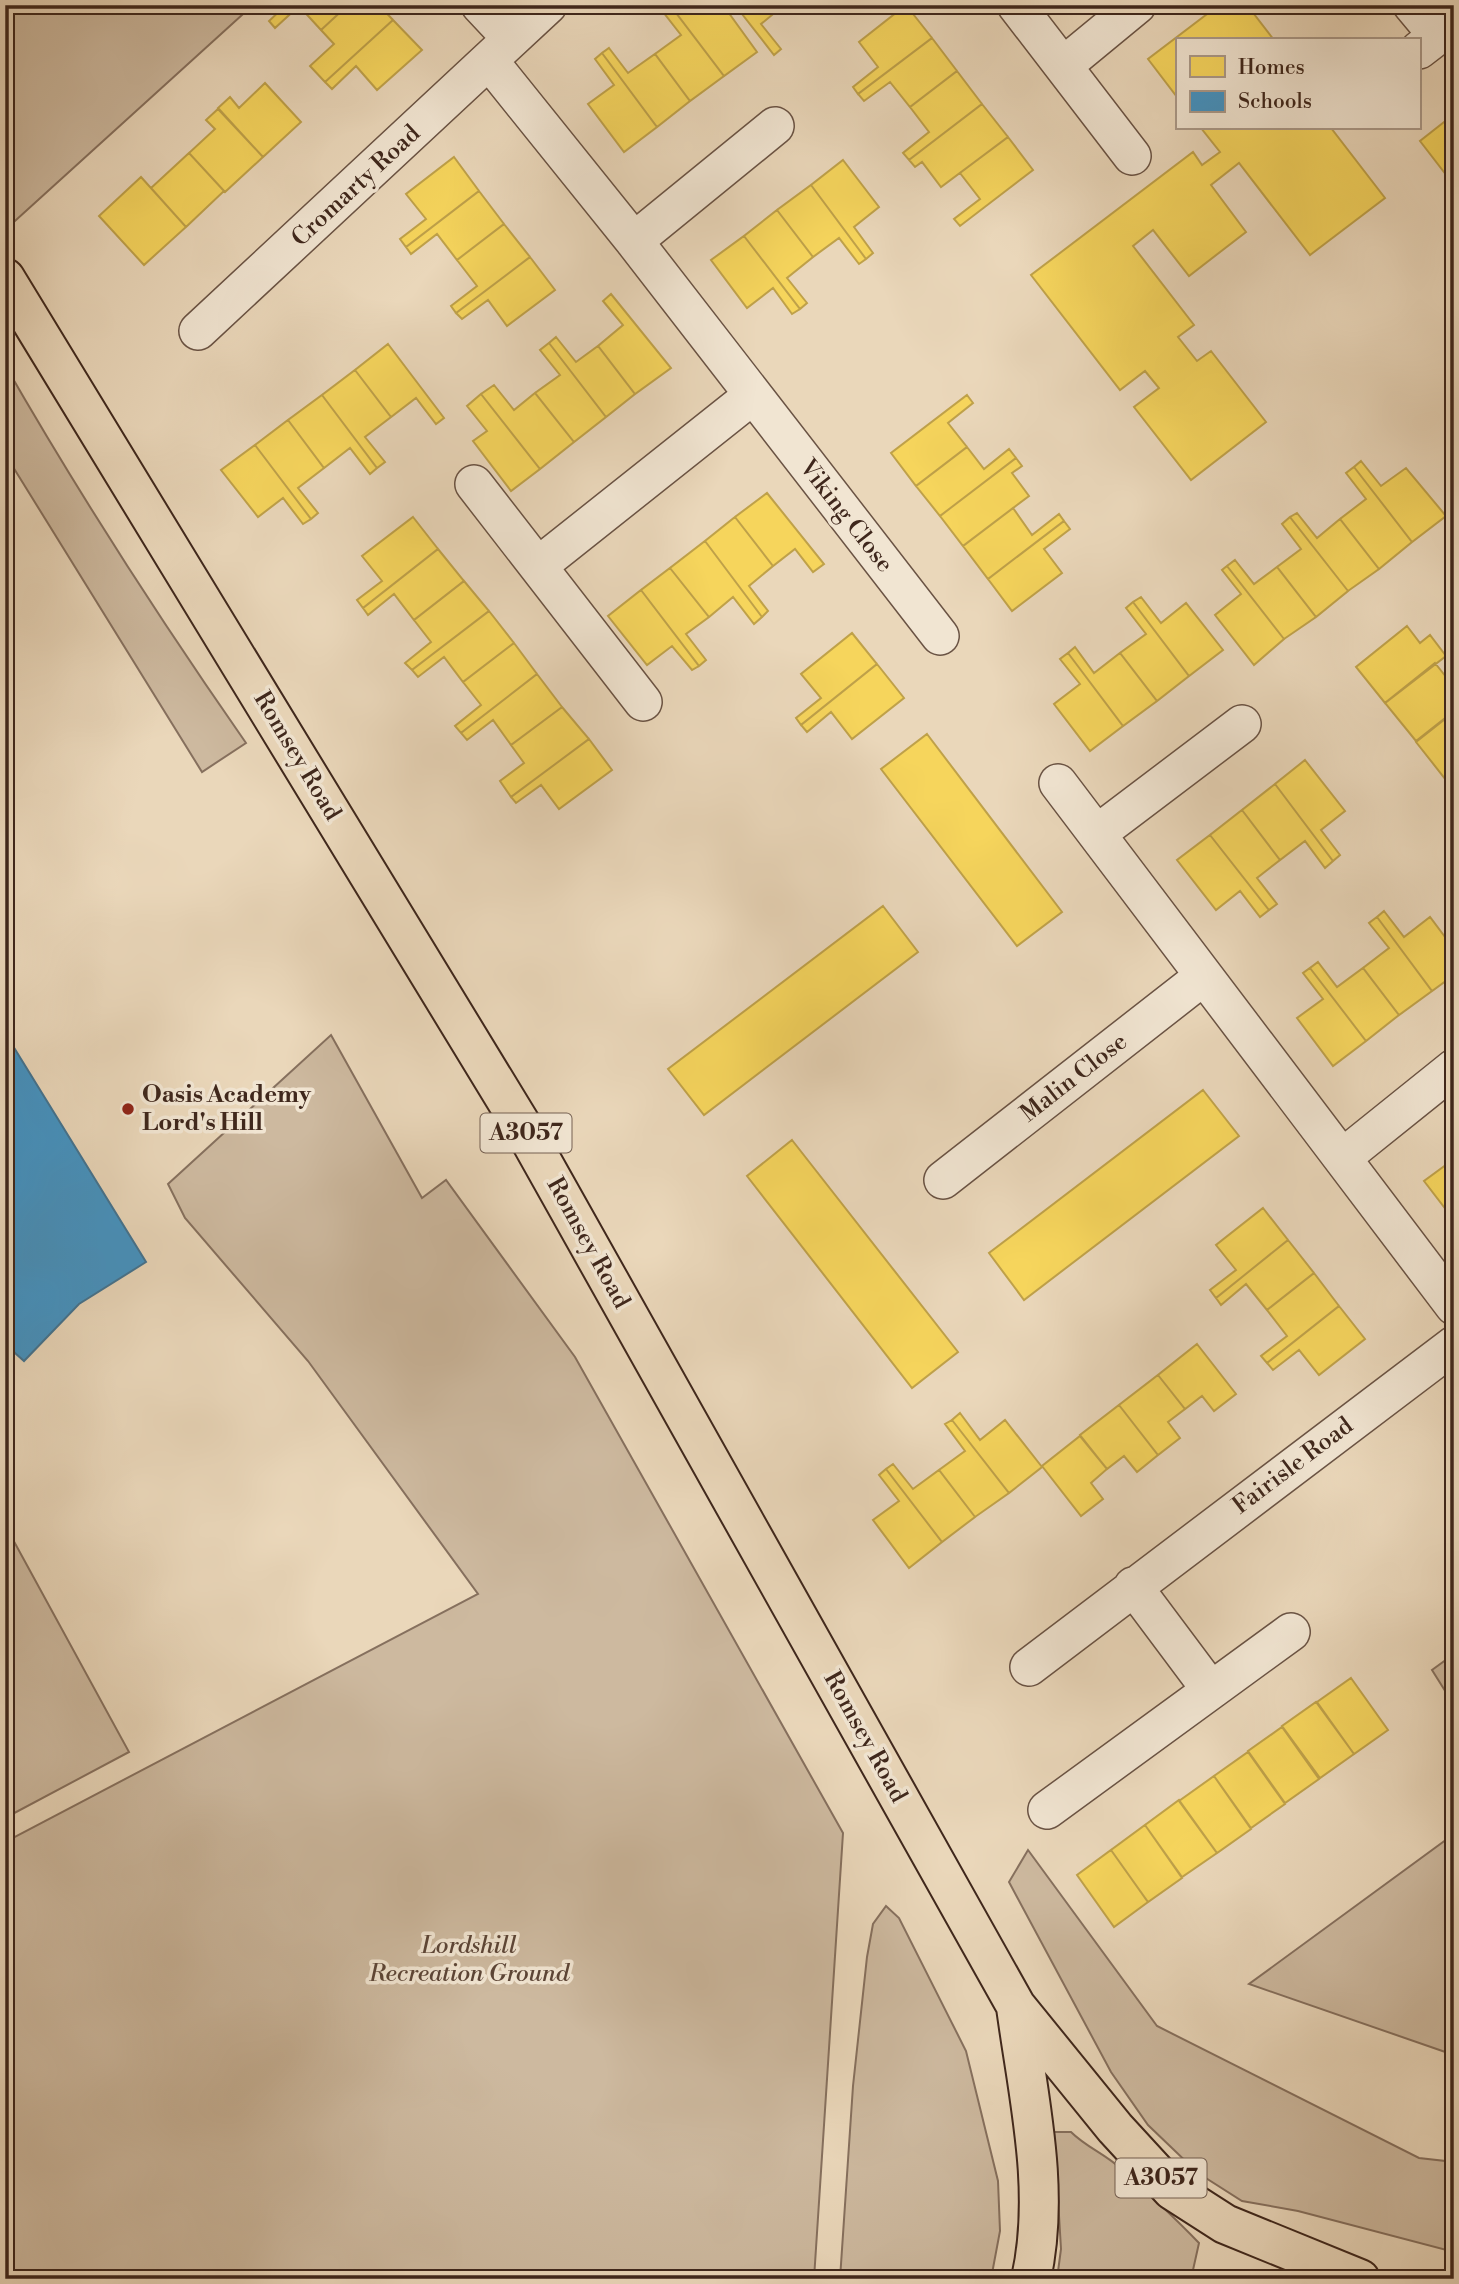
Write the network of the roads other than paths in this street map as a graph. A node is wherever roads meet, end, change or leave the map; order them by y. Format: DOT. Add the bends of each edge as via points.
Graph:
graph roads {
  1 [pos="480,5"];
  2 [pos="548,5"];
  3 [pos="1016,5"];
  4 [pos="1137,5"];
  5 [pos="1412,5"];
  6 [pos="1437,36"];
  7 [pos="501,50"];
  8 [pos="1063,66"];
  9 [pos="775,126"];
  10 [pos="1132,156"];
  11 [pos="634,241"];
  12 [pos="5,278"];
  13 [pos="198,331"];
  14 [pos="752,396"];
  15 [pos="474,484"];
  16 [pos="538,566"];
  17 [pos="940,636"];
  18 [pos="643,702"];
  19 [pos="1242,724"];
  20 [pos="1058,783"];
  21 [pos="1098,833"];
  22 [pos="1204,975"];
  23 [pos="1454,1068"];
  24 [pos="1342,1158"];
  25 [pos="943,1180"];
  26 [pos="1454,1306"];
  27 [pos="1454,1345"];
  28 [pos="1133,1587"];
  29 [pos="1291,1632"];
  30 [pos="1029,1667"];
  31 [pos="1210,1689"];
  32 [pos="1047,1810"];
  33 [pos="1016,2007"];
  34 [pos="1031,2279"];
  35 [pos="1360,2279"];
  1 -- 7 [label="street"];
  2 -- 7 [label="street, Cromarty Road"];
  3 -- 8 [label="street"];
  4 -- 8 [label="street"];
  5 -- 6 [label="street"];
  7 -- 11 [label="street, Viking Close"];
  7 -- 13 [label="street, Cromarty Road"];
  8 -- 10 [label="street"];
  9 -- 11 [label="street"];
  11 -- 14 [label="street, Viking Close"];
  12 -- 33 [label="main road, Romsey Road / A3057" via="525,1131"];
  14 -- 16 [label="street"];
  14 -- 17 [label="street, Viking Close"];
  15 -- 16 [label="street"];
  16 -- 18 [label="street"];
  19 -- 21 [label="street"];
  20 -- 21 [label="street"];
  21 -- 22 [label="street"];
  22 -- 24 [label="street"];
  22 -- 25 [label="street, Malin Close"];
  23 -- 24 [label="street"];
  24 -- 26 [label="street"];
  27 -- 28 [label="street, Fairisle Road"];
  28 -- 30 [label="street, Fairisle Road"];
  28 -- 31 [label="street"];
  29 -- 31 [label="street"];
  31 -- 32 [label="street"];
  33 -- 34 [label="main road, Romsey Road / A3057" via="1039,2178 1038,2249"];
  33 -- 35 [label="main road, Romsey Road / A3057" via="1172,2190 1224,2224"];
}
